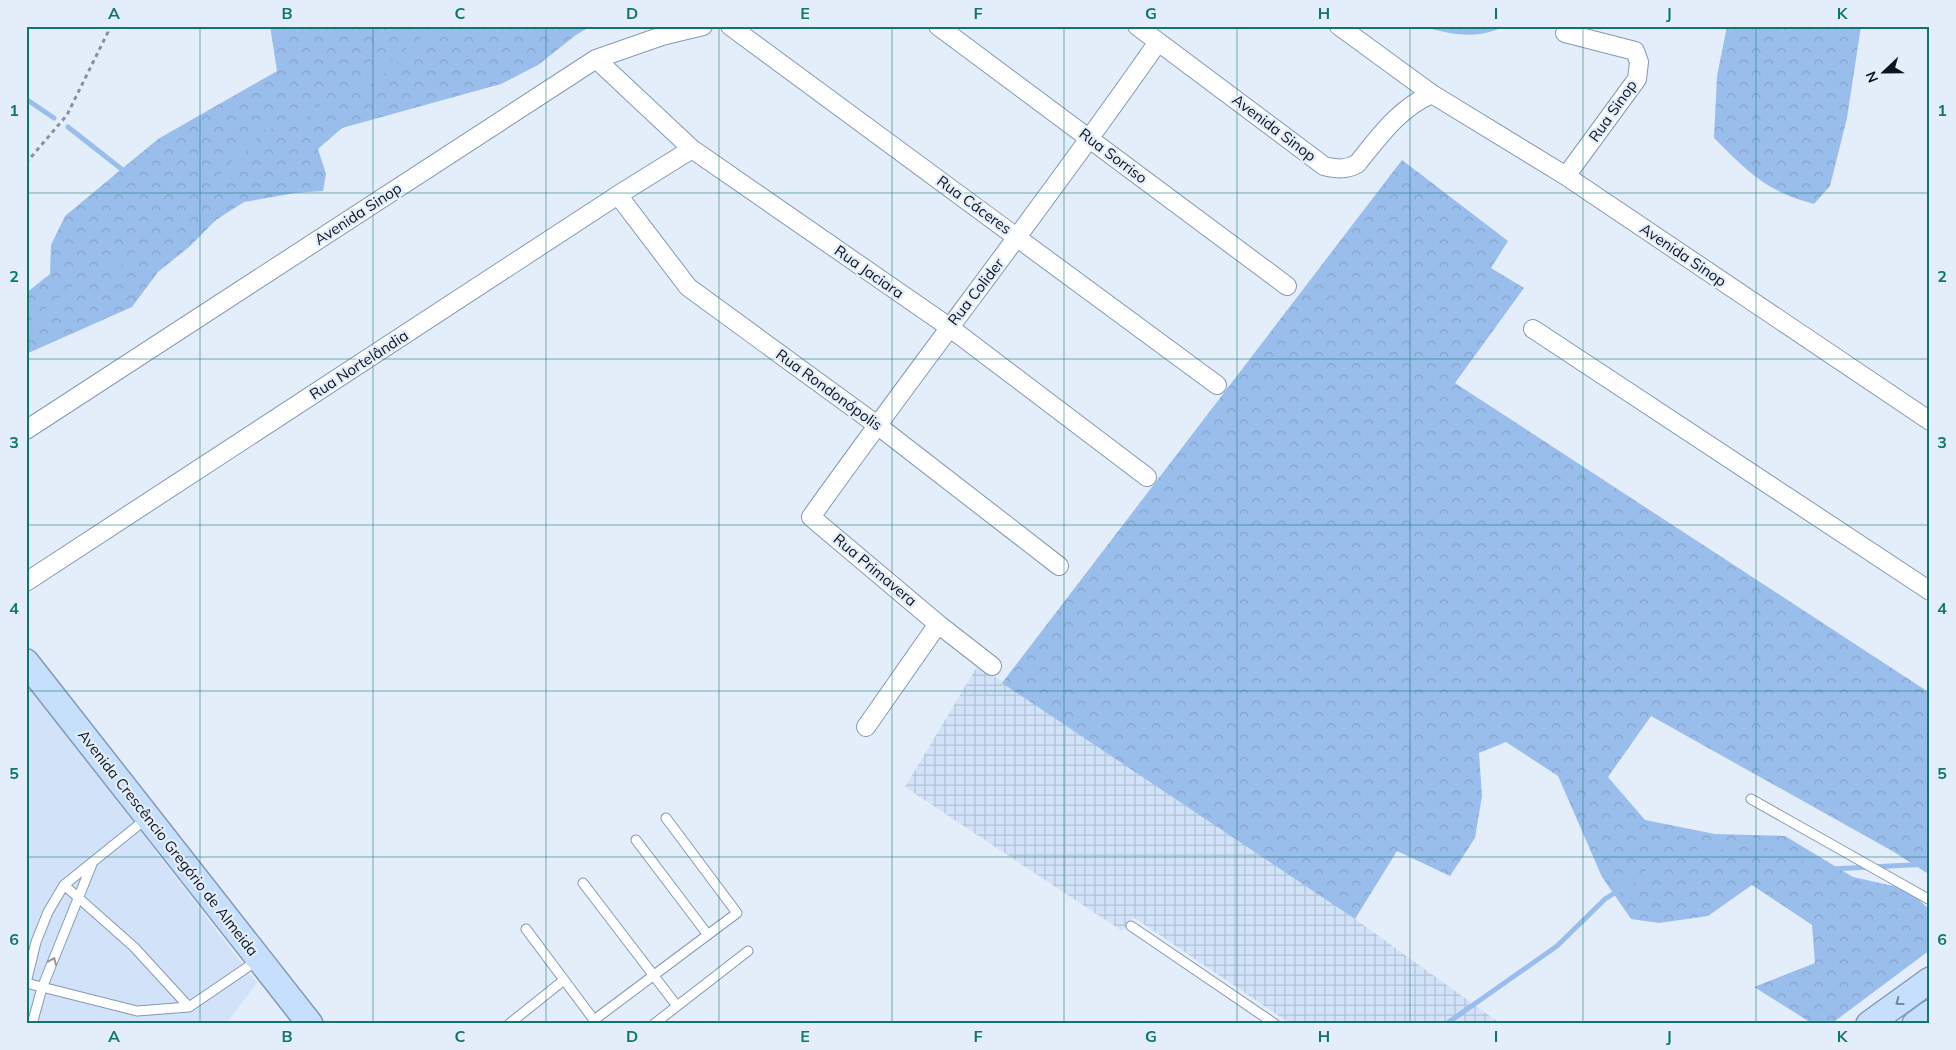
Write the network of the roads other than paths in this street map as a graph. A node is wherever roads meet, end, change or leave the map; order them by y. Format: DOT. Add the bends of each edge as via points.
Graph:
graph roads {
  1 [pos="703,26"];
  2 [pos="730,26"];
  3 [pos="938,26"];
  4 [pos="1137,26"];
  5 [pos="1339,26"];
  6 [pos="1565,33"];
  7 [pos="1158,42"];
  8 [pos="596,60"];
  9 [pos="1432,94"];
  10 [pos="1091,139"];
  11 [pos="692,149"];
  12 [pos="1566,176"];
  13 [pos="618,195"];
  14 [pos="1018,237"];
  15 [pos="1286,286"];
  16 [pos="948,327"];
  17 [pos="1534,329"];
  18 [pos="1217,385"];
  19 [pos="1929,419"];
  20 [pos="877,425"];
  21 [pos="26,430"];
  22 [pos="1147,477"];
  23 [pos="811,517"];
  24 [pos="1059,566"];
  25 [pos="26,582"];
  26 [pos="1930,591"];
  27 [pos="938,624"];
  28 [pos="26,662"];
  29 [pos="992,666"];
  30 [pos="866,727"];
  31 [pos="1750,800"];
  32 [pos="148,817"];
  33 [pos="666,818"];
  34 [pos="636,840"];
  35 [pos="92,864"];
  36 [pos="583,883"];
  37 [pos="64,885"];
  38 [pos="79,897"];
  39 [pos="1930,900"];
  40 [pos="1132,926"];
  41 [pos="526,929"];
  42 [pos="708,935"];
  43 [pos="26,940"];
  44 [pos="36,942"];
  45 [pos="748,951"];
  46 [pos="260,960"];
  47 [pos="654,976"];
  48 [pos="564,980"];
  49 [pos="1930,980"];
  50 [pos="26,983"];
  51 [pos="42,988"];
  52 [pos="189,1006"];
  53 [pos="677,1006"];
  54 [pos="1930,1013"];
  55 [pos="32,1024"];
  56 [pos="310,1024"];
  57 [pos="508,1024"];
  58 [pos="654,1024"];
  59 [pos="1275,1024"];
  60 [pos="1869,1024"];
  61 [pos="1915,1024"];
  1 -- 8 [label="street, Avenida Sinop" via="662,36"];
  2 -- 14 [label="street, Rua Cáceres"];
  3 -- 10 [label="street, Rua Sorriso"];
  4 -- 7 [label="street, Avenida Sinop"];
  5 -- 9 [label="street, Avenida Sinop"];
  6 -- 12 [label="street, Rua Sinop" via="1635,51 1639,62 1637,79"];
  7 -- 9 [label="street, Avenida Sinop" via="1324,166 1336,169 1357,164 1400,113"];
  7 -- 10 [label="street, Rua Colider"];
  8 -- 11 [label="street, Rua Jaciara"];
  8 -- 21 [label="street, Avenida Sinop"];
  9 -- 12 [label="street, Avenida Sinop"];
  10 -- 14 [label="street, Rua Colider"];
  10 -- 15 [label="street, Rua Sorriso"];
  11 -- 13 [label="street, Rua Nortelândia"];
  11 -- 16 [label="street, Rua Jaciara"];
  12 -- 19 [label="street, Avenida Sinop"];
  13 -- 20 [label="street, Rua Rondonópolis" via="688,287"];
  13 -- 25 [label="street, Rua Nortelândia"];
  14 -- 16 [label="street, Rua Colider"];
  14 -- 18 [label="street, Rua Cáceres"];
  16 -- 20 [label="street, Rua Colider"];
  16 -- 22 [label="street, Rua Jaciara"];
  17 -- 26 [label="street"];
  20 -- 23 [label="street, Rua Colider"];
  20 -- 24 [label="street, Rua Rondonópolis"];
  23 -- 27 [label="street, Rua Primavera"];
  27 -- 29 [label="street, Rua Primavera"];
  27 -- 30 [label="street"];
  28 -- 32 [label="street, Avenida Crescêncio Gregório de Almeida"];
  31 -- 39 [label="lane"];
  32 -- 35 [label="lane"];
  32 -- 46 [label="street, Avenida Crescêncio Gregório de Almeida"];
  33 -- 42 [label="lane" via="737,913"];
  34 -- 42 [label="lane"];
  35 -- 37 [label="lane"];
  35 -- 38 [label="lane"];
  36 -- 47 [label="lane"];
  37 -- 38 [label="lane"];
  37 -- 44 [label="lane"];
  51 -- 38 [label="lane, one-way"];
  38 -- 52 [label="lane" via="134,947"];
  40 -- 59 [label="lane"];
  41 -- 48 [label="lane"];
  42 -- 47 [label="lane"];
  43 -- 44 [label="lane"];
  44 -- 50 [label="lane"];
  45 -- 53 [label="lane"];
  46 -- 52 [label="lane"];
  46 -- 56 [label="street, Avenida Crescêncio Gregório de Almeida"];
  47 -- 48 [label="lane" via="594,1020"];
  47 -- 53 [label="lane"];
  48 -- 57 [label="lane"];
  49 -- 60 [label="street, one-way"];
  50 -- 51 [label="lane"];
  51 -- 52 [label="lane" via="137,1012"];
  51 -- 55 [label="lane"];
  53 -- 58 [label="lane"];
  54 -- 61 [label="street"];
}
